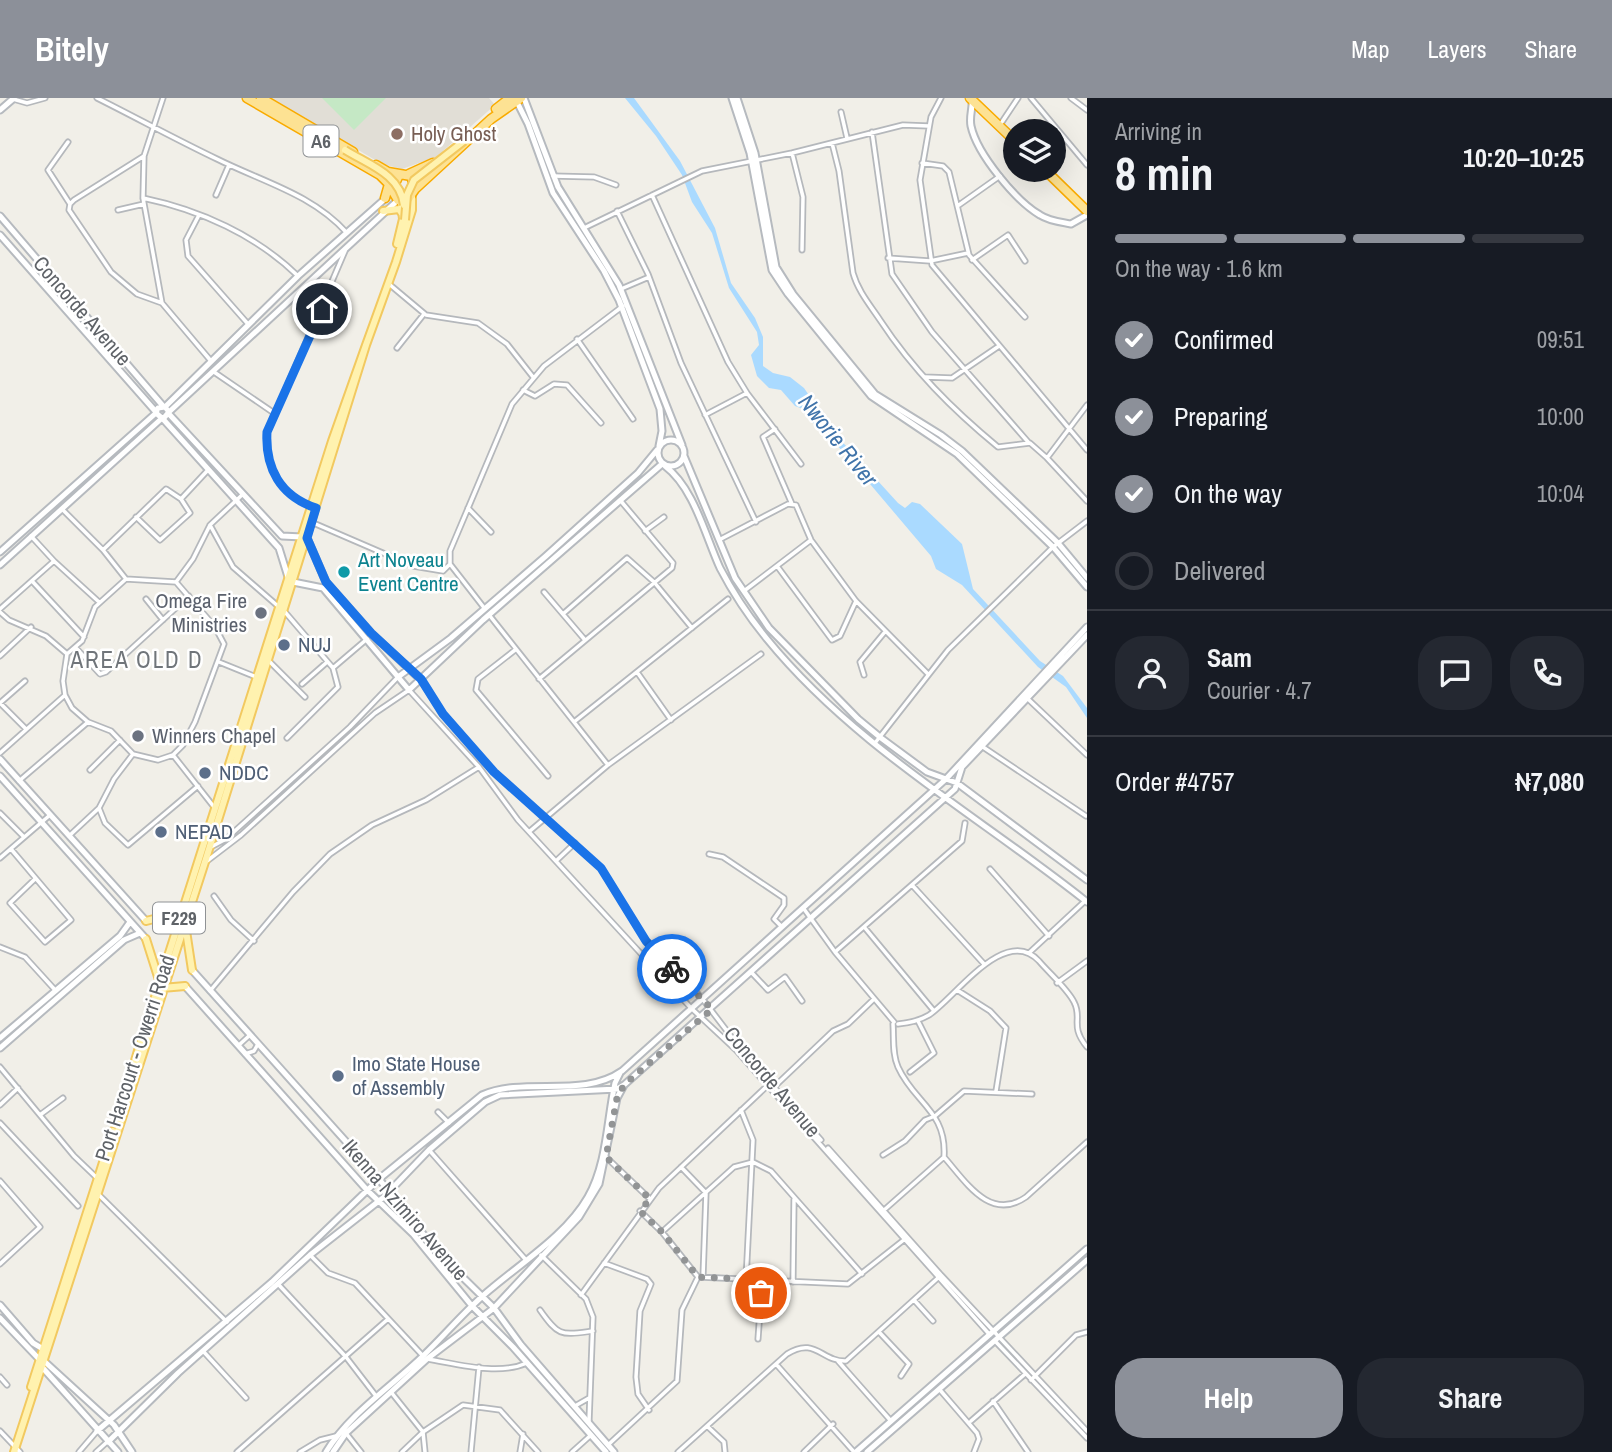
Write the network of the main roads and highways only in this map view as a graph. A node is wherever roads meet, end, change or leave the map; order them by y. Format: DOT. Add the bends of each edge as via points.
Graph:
graph roads {
  1 [pos="247,98"];
  2 [pos="261,98"];
  3 [pos="517,99"];
  4 [pos="973,99"];
  5 [pos="483,120"];
  6 [pos="1003,122"];
  7 [pos="1003,129"];
  8 [pos="311,135"];
  9 [pos="399,174"];
  10 [pos="409,174"];
  11 [pos="382,177"];
  12 [pos="1057,182"];
  13 [pos="1065,182"];
  14 [pos="392,188"];
  15 [pos="414,193"];
  16 [pos="385,198"];
  17 [pos="399,201"];
  18 [pos="1087,203"];
  19 [pos="383,211"];
  20 [pos="1087,213"];
  21 [pos="404,218"];
  22 [pos="397,245"];
  23 [pos="391,271"];
  24 [pos="314,507"];
  25 [pos="305,538"];
  26 [pos="281,609"];
  27 [pos="241,735"];
  28 [pos="205,849"];
  29 [pos="201,862"];
  30 [pos="181,912"];
  31 [pos="184,920"];
  32 [pos="146,921"];
  33 [pos="143,936"];
  34 [pos="192,970"];
  35 [pos="160,985"];
  36 [pos="185,986"];
  37 [pos="42,1362"];
  38 [pos="14,1449"];
  1 -- 8 [label="highway, A6"];
  2 -- 9 [label="highway, A6" via="373,164"];
  3 -- 5 [label="highway, A6"];
  3 -- 15 [label="highway" via="428,174"];
  4 -- 6 [label="highway"];
  4 -- 7 [label="highway"];
  5 -- 10 [label="highway, A6" via="441,157"];
  5 -- 21 [label="main road, bridge" via="414,180"];
  8 -- 11 [label="highway, A6"];
  8 -- 21 [label="main road, bridge" via="323,137 396,182"];
  9 -- 10 [label="highway, A6"];
  9 -- 14 [label="highway"];
  10 -- 15 [label="highway"];
  11 -- 14 [label="highway, A6"];
  11 -- 16 [label="highway" via="389,184"];
  12 -- 20 [label="highway"];
  13 -- 18 [label="highway"];
  14 -- 17 [label="highway, A6"];
  15 -- 17 [label="highway"];
  15 -- 23 [label="main road"];
  17 -- 21 [label="main road"];
  19 -- 21 [label="main road" via="399,209"];
  21 -- 22 [label="main road"];
  21 -- 22 [label="main road"];
  22 -- 23 [label="main road"];
  23 -- 24 [label="main road, Port Harcourt - Owerri Road / F229"];
  24 -- 25 [label="main road, Port Harcourt - Owerri Road / F229"];
  24 -- 25 [label="main road, Port Harcourt - Owerri Road / F229"];
  25 -- 26 [label="main road, Port Harcourt - Owerri Road / F229"];
  26 -- 27 [label="main road, Port Harcourt - Owerri Road / F229"];
  26 -- 27 [label="main road, Port Harcourt - Owerri Road / F229"];
  27 -- 28 [label="main road, Port Harcourt - Owerri Road / F229"];
  27 -- 28 [label="main road, Port Harcourt - Owerri Road / F229" via="214,807"];
  28 -- 29 [label="main road, Port Harcourt - Owerri Road / F229"];
  29 -- 30 [label="main road, Port Harcourt - Owerri Road / F229"];
  29 -- 31 [label="main road, Port Harcourt - Owerri Road / F229"];
  30 -- 32 [label="main road"];
  30 -- 35 [label="main road, Port Harcourt - Owerri Road / F229"];
  31 -- 34 [label="main road"];
  31 -- 35 [label="main road, Port Harcourt - Owerri Road / F229"];
  33 -- 35 [label="main road"];
  35 -- 36 [label="main road"];
  35 -- 37 [label="main road, Port Harcourt - Owerri Road / F229"];
  35 -- 37 [label="main road, Port Harcourt - Owerri Road / F229"];
  37 -- 38 [label="main road, Port Harcourt - Owerri Road / F229"];
}
